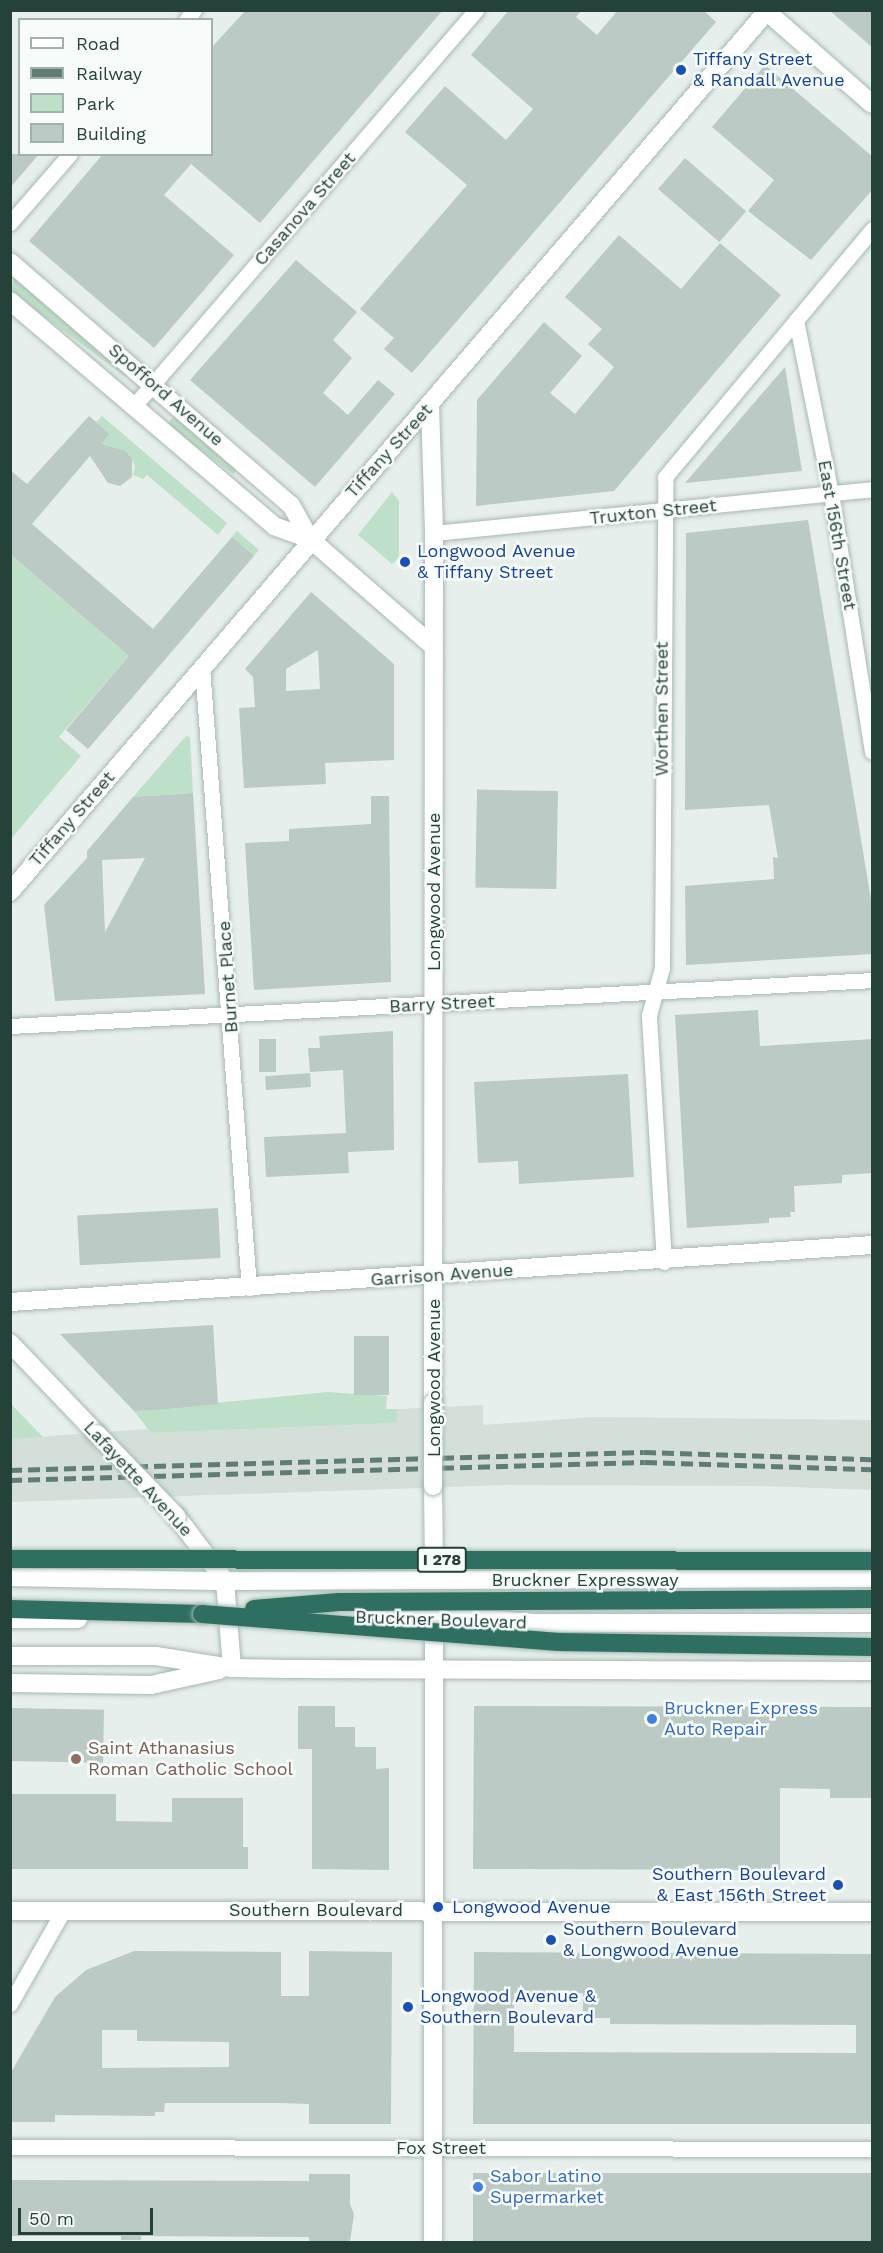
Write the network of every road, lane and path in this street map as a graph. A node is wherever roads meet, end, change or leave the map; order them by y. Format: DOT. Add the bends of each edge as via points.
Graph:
graph roads {
  1 [pos="476,10"];
  2 [pos="767,11"];
  3 [pos="873,104"];
  4 [pos="68,156"];
  5 [pos="10,223"];
  6 [pos="873,229"];
  7 [pos="10,262"];
  8 [pos="10,301"];
  9 [pos="796,320"];
  10 [pos="154,383"];
  11 [pos="430,405"];
  12 [pos="133,407"];
  13 [pos="873,489"];
  14 [pos="831,493"];
  15 [pos="662,511"];
  16 [pos="434,533"];
  17 [pos="310,539"];
  18 [pos="434,647"];
  19 [pos="202,667"];
  20 [pos="873,752"];
  21 [pos="10,892"];
  22 [pos="873,980"];
  23 [pos="655,993"];
  24 [pos="434,1004"];
  25 [pos="231,1016"];
  26 [pos="10,1026"];
  27 [pos="873,1245"];
  28 [pos="663,1262"];
  29 [pos="434,1275"];
  30 [pos="249,1288"];
  31 [pos="10,1302"];
  32 [pos="10,1343"];
  33 [pos="10,1559"];
  34 [pos="873,1561"];
  35 [pos="10,1577"];
  36 [pos="873,1578"];
  37 [pos="434,1579"];
  38 [pos="225,1581"];
  39 [pos="873,1599"];
  40 [pos="10,1609"];
  41 [pos="202,1614"];
  42 [pos="434,1617"];
  43 [pos="10,1619"];
  44 [pos="230,1619"];
  45 [pos="873,1623"];
  46 [pos="873,1647"];
  47 [pos="10,1656"];
  48 [pos="232,1668"];
  49 [pos="434,1670"];
  50 [pos="873,1671"];
  51 [pos="10,1683"];
  52 [pos="434,1910"];
  53 [pos="10,1911"];
  54 [pos="63,1911"];
  55 [pos="873,1912"];
  56 [pos="10,2004"];
  57 [pos="10,2147"];
  58 [pos="434,2148"];
  59 [pos="873,2149"];
  60 [pos="432,2242"];
  1 -- 10 [label="street, Casanova Street"];
  2 -- 3 [label="main road"];
  2 -- 11 [label="main road, Tiffany Street"];
  4 -- 5 [label="street"];
  6 -- 9 [label="street, Worthen Street"];
  7 -- 10 [label="main road, Spofford Avenue"];
  8 -- 12 [label="main road, Spofford Avenue"];
  9 -- 14 [label="street, East 156th Street"];
  9 -- 15 [label="street, Worthen Street" via="665,477"];
  10 -- 12 [label="street, Casanova Street"];
  10 -- 17 [label="main road, Spofford Avenue" via="291,505"];
  11 -- 16 [label="main road, Longwood Avenue"];
  11 -- 17 [label="main road, Tiffany Street"];
  12 -- 17 [label="main road, Spofford Avenue" via="274,526"];
  13 -- 14 [label="street, Truxton Street"];
  14 -- 15 [label="street, Truxton Street"];
  14 -- 20 [label="street, East 156th Street"];
  15 -- 16 [label="street, Truxton Street"];
  15 -- 23 [label="street, Worthen Street" via="662,968"];
  16 -- 18 [label="main road, Longwood Avenue"];
  17 -- 18 [label="main road, Spofford Avenue"];
  17 -- 19 [label="main road, Tiffany Street"];
  18 -- 24 [label="main road, Longwood Avenue"];
  19 -- 21 [label="main road, Tiffany Street"];
  19 -- 25 [label="street, Burnet Place"];
  22 -- 23 [label="street, Barry Street"];
  23 -- 24 [label="street, Barry Street"];
  23 -- 28 [label="street, Worthen Street" via="650,1015"];
  24 -- 25 [label="street, Barry Street"];
  24 -- 29 [label="main road, Longwood Avenue"];
  25 -- 26 [label="street, Barry Street"];
  25 -- 30 [label="street, Burnet Place"];
  27 -- 28 [label="main road, Garrison Avenue"];
  28 -- 29 [label="main road, Garrison Avenue"];
  29 -- 30 [label="main road, Garrison Avenue"];
  29 -- 37 [label="main road, Longwood Avenue, bridge"];
  30 -- 31 [label="main road, Garrison Avenue"];
  32 -- 38 [label="main road, Lafayette Avenue, bridge" via="177,1517"];
  33 -- 34 [label="highway, Bruckner Expressway / I 278, bridge"];
  35 -- 38 [label="main road, Bruckner Boulevard"];
  36 -- 37 [label="main road, Bruckner Boulevard"];
  37 -- 38 [label="main road, Bruckner Boulevard"];
  37 -- 42 [label="main road, Longwood Avenue"];
  38 -- 44 [label="main road, Lafayette Avenue"];
  39 -- 41 [label="highway, Bruckner Expressway, bridge" via="339,1602"];
  40 -- 41 [label="highway, Bruckner Expressway"];
  41 -- 46 [label="highway, bridge" via="559,1642"];
  42 -- 44 [label="main road, Bruckner Boulevard"];
  42 -- 45 [label="main road, Bruckner Boulevard" via="536,1623"];
  42 -- 49 [label="main road, Longwood Avenue"];
  43 -- 44 [label="main road, Bruckner Boulevard"];
  44 -- 48 [label="main road, Lafayette Avenue"];
  47 -- 48 [label="main road" via="156,1656"];
  48 -- 49 [label="main road"];
  48 -- 51 [label="main road" via="151,1684"];
  49 -- 50 [label="main road"];
  49 -- 52 [label="main road, Longwood Avenue"];
  52 -- 54 [label="main road, Southern Boulevard"];
  52 -- 55 [label="main road, Southern Boulevard"];
  52 -- 58 [label="main road, Longwood Avenue"];
  53 -- 54 [label="main road, Southern Boulevard"];
  54 -- 56 [label="street"];
  57 -- 58 [label="street, Fox Street"];
  58 -- 59 [label="street, Fox Street"];
  58 -- 60 [label="main road, Longwood Avenue"];
}
